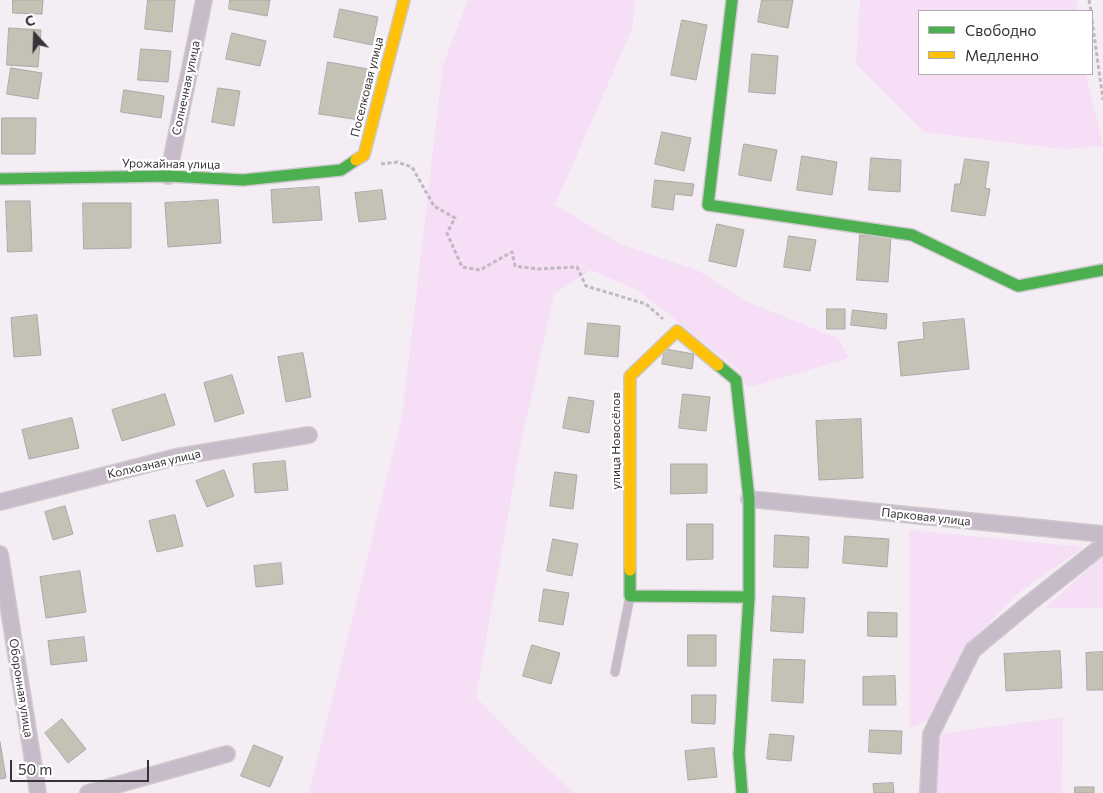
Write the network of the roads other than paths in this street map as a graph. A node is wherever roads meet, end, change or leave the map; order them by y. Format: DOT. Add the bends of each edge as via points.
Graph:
graph roads {
  1 [pos="204,0"];
  2 [pos="404,0"];
  3 [pos="732,0"];
  4 [pos="341,170"];
  5 [pos="168,176"];
  6 [pos="0,178"];
  7 [pos="1103,270"];
  8 [pos="309,435"];
  9 [pos="749,499"];
  10 [pos="0,502"];
  11 [pos="1103,534"];
  12 [pos="1103,545"];
  13 [pos="0,554"];
  14 [pos="630,596"];
  15 [pos="749,597"];
  16 [pos="615,672"];
  17 [pos="227,754"];
  18 [pos="38,793"];
  19 [pos="88,793"];
  20 [pos="742,793"];
  21 [pos="928,793"];
  1 -- 5 [label="street, Солнечная улица"];
  2 -- 4 [label="street, Поселковая улица" via="364,155"];
  3 -- 7 [label="street" via="708,205 912,234 1018,286"];
  4 -- 5 [label="street, Урожайная улица" via="243,180"];
  5 -- 6 [label="street, Урожайная улица"];
  8 -- 10 [label="street, Колхозная улица" via="176,457"];
  9 -- 11 [label="street, Парковая улица"];
  9 -- 14 [label="street, улица Новосёлов" via="736,380 677,331 630,376"];
  9 -- 15 [label="street"];
  12 -- 21 [label="street" via="973,650 931,734"];
  13 -- 18 [label="street, Оборонная улица"];
  14 -- 15 [label="street"];
  14 -- 16 [label="lane"];
  15 -- 20 [label="street" via="739,754"];
  17 -- 19 [label="street"];
}
